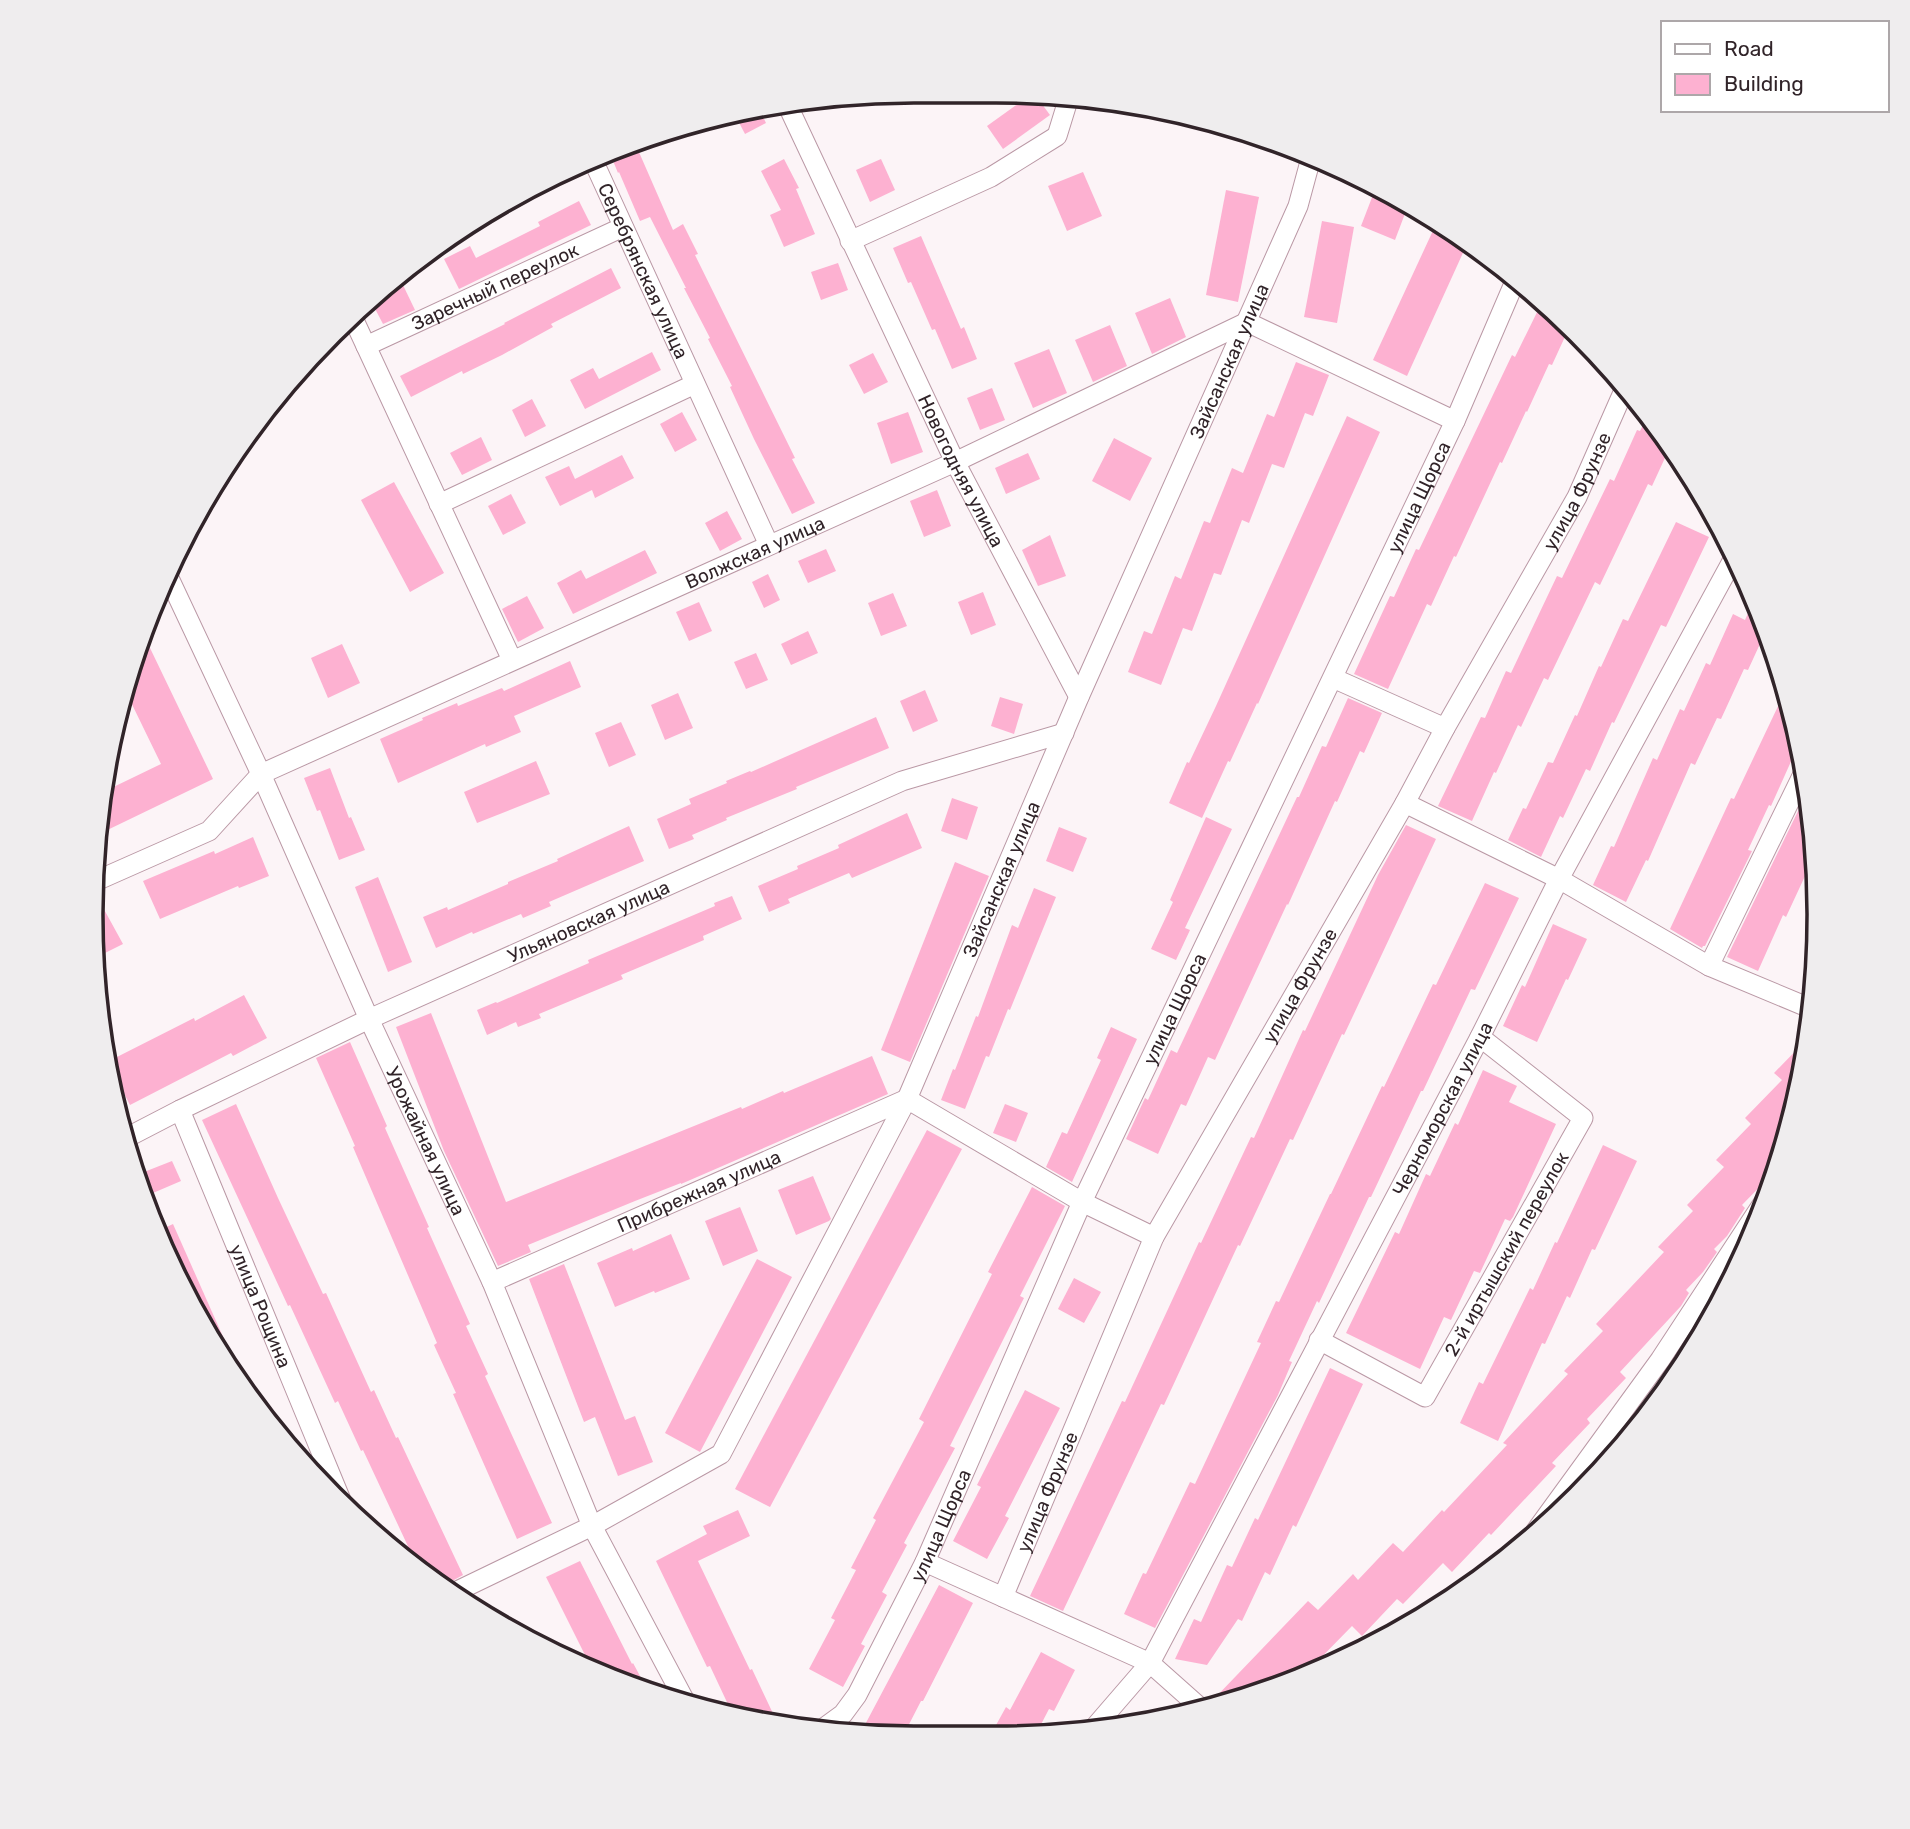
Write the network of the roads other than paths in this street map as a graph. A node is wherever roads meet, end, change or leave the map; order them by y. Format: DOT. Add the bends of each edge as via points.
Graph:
graph roads {
  1 [pos="1066,107"];
  2 [pos="790,113"];
  3 [pos="1309,166"];
  4 [pos="597,168"];
  5 [pos="623,227"];
  6 [pos="850,241"];
  7 [pos="1511,290"];
  8 [pos="1247,322"];
  9 [pos="357,326"];
  10 [pos="366,346"];
  11 [pos="695,384"];
  12 [pos="1620,399"];
  13 [pos="1455,421"];
  14 [pos="955,462"];
  15 [pos="439,504"];
  16 [pos="769,545"];
  17 [pos="1728,567"];
  18 [pos="173,587"];
  19 [pos="512,660"];
  20 [pos="1333,678"];
  21 [pos="1079,697"];
  22 [pos="1445,728"];
  23 [pos="1064,733"];
  24 [pos="261,774"];
  25 [pos="1796,788"];
  26 [pos="1405,803"];
  27 [pos="104,877"];
  28 [pos="1559,879"];
  29 [pos="1709,966"];
  30 [pos="1801,1005"];
  31 [pos="369,1020"];
  32 [pos="1480,1037"];
  33 [pos="906,1099"];
  34 [pos="180,1110"];
  35 [pos="134,1134"];
  36 [pos="1082,1202"];
  37 [pos="1154,1237"];
  38 [pos="1737,1243"];
  39 [pos="492,1282"];
  40 [pos="1319,1340"];
  41 [pos="332,1478"];
  42 [pos="1563,1494"];
  43 [pos="592,1526"];
  44 [pos="925,1562"];
  45 [pos="463,1588"];
  46 [pos="1003,1597"];
  47 [pos="1150,1663"];
  48 [pos="680,1691"];
  49 [pos="1193,1701"];
  50 [pos="1102,1719"];
  51 [pos="833,1721"];
  1 -- 6 [label="street" via="1057,136 991,177"];
  2 -- 6 [label="street, Новогодняя улица"];
  3 -- 8 [label="street, Зайсанская улица" via="1298,206"];
  4 -- 5 [label="street, Серебрянская улица"];
  5 -- 10 [label="street, Заречный переулок"];
  5 -- 11 [label="street, Серебрянская улица"];
  6 -- 14 [label="street, Новогодняя улица"];
  7 -- 13 [label="street, улица Щорса"];
  8 -- 13 [label="street"];
  8 -- 14 [label="street, Волжская улица"];
  8 -- 21 [label="street, Зайсанская улица"];
  9 -- 10 [label="street"];
  10 -- 15 [label="street"];
  11 -- 15 [label="street"];
  11 -- 16 [label="street, Серебрянская улица"];
  12 -- 22 [label="street, улица Фрунзе" via="1577,497"];
  13 -- 20 [label="street, улица Щорса"];
  14 -- 16 [label="street, Волжская улица"];
  14 -- 21 [label="street, Новогодняя улица"];
  15 -- 19 [label="street"];
  16 -- 19 [label="street, Волжская улица"];
  17 -- 28 [label="street, Черноморская улица"];
  18 -- 24 [label="street, Урожайная улица"];
  19 -- 24 [label="street, Волжская улица"];
  20 -- 22 [label="street"];
  20 -- 36 [label="street, улица Щорса"];
  21 -- 23 [label="street, Зайсанская улица"];
  22 -- 26 [label="street, улица Фрунзе"];
  23 -- 31 [label="street, Ульяновская улица" via="902,780"];
  23 -- 33 [label="street, Зайсанская улица"];
  24 -- 27 [label="street" via="209,831"];
  24 -- 31 [label="street, Урожайная улица"];
  25 -- 29 [label="street"];
  26 -- 28 [label="street"];
  26 -- 37 [label="street, улица Фрунзе"];
  28 -- 29 [label="street"];
  28 -- 32 [label="street, Черноморская улица"];
  29 -- 30 [label="street"];
  31 -- 34 [label="street, Ульяновская улица"];
  31 -- 39 [label="street, Урожайная улица"];
  32 -- 40 [label="street, Черноморская улица"];
  32 -- 40 [label="street, 2-й иртышский переулок" via="1583,1118 1425,1397"];
  33 -- 36 [label="street"];
  33 -- 39 [label="street, Прибрежная улица"];
  33 -- 43 [label="street, Зайсанская улица" via="721,1454"];
  34 -- 35 [label="street, Ульяновская улица"];
  34 -- 41 [label="street, улица Рощина"];
  36 -- 37 [label="street"];
  36 -- 44 [label="street, улица Щорса"];
  37 -- 46 [label="street, улица Фрунзе"];
  38 -- 42 [label="street" via="1660,1360"];
  39 -- 43 [label="street, Урожайная улица"];
  40 -- 47 [label="street, Черноморская улица"];
  43 -- 45 [label="street, Зайсанская улица"];
  43 -- 48 [label="street, Урожайная улица"];
  44 -- 46 [label="street"];
  44 -- 51 [label="street, улица Щорса" via="857,1695"];
  46 -- 47 [label="street"];
  47 -- 49 [label="street"];
  47 -- 50 [label="street, Черноморская улица"];
}
